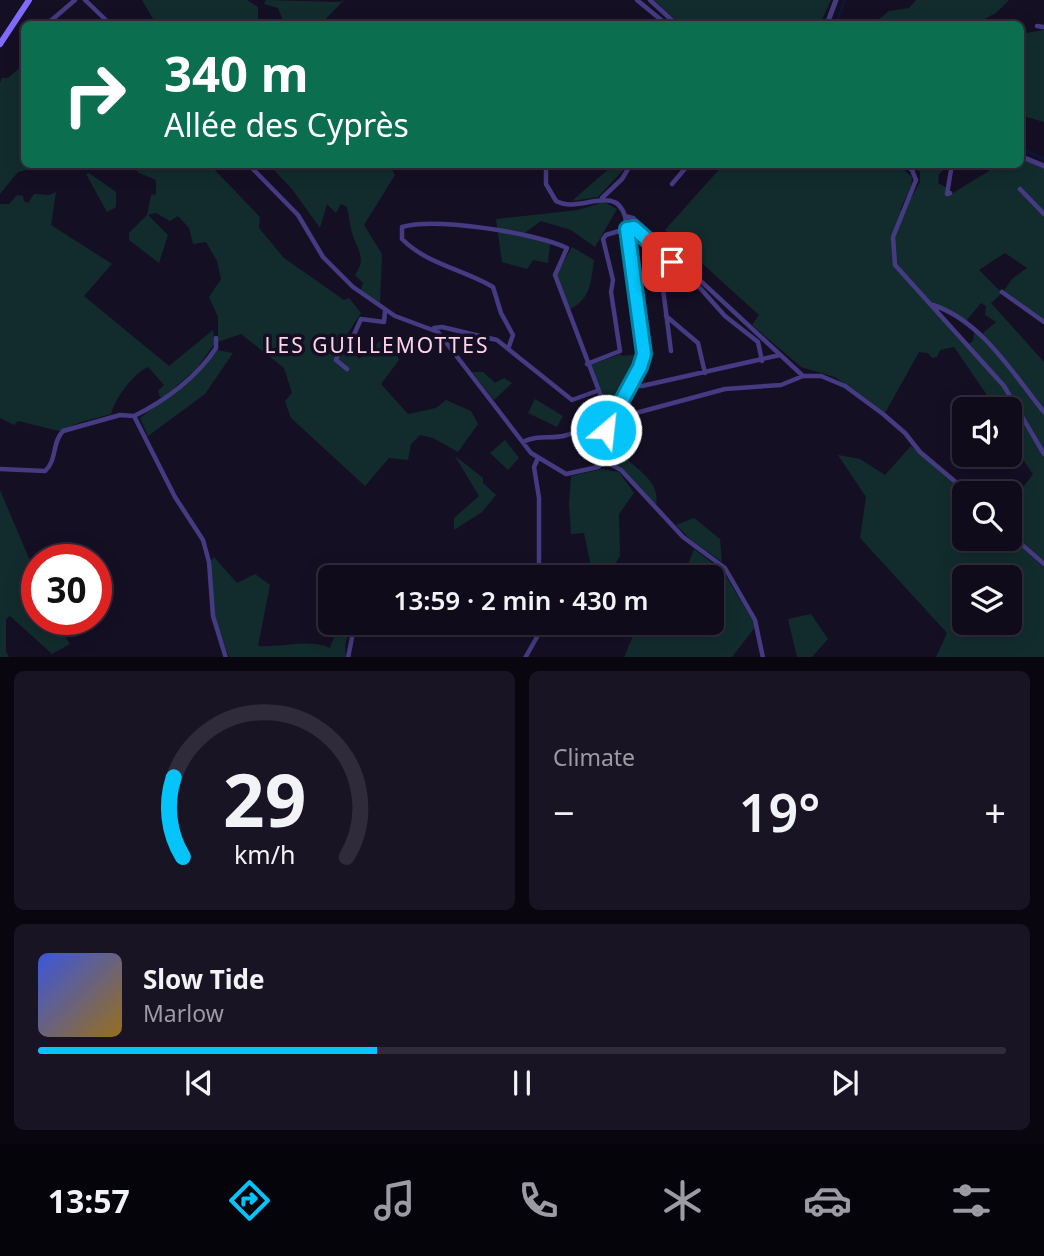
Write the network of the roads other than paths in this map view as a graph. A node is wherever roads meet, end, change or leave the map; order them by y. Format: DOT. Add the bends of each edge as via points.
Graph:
graph roads {
  1 [pos="29,0"];
  2 [pos="75,0"];
  3 [pos="85,0"];
  4 [pos="636,0"];
  5 [pos="650,0"];
  6 [pos="836,0"];
  7 [pos="50,21"];
  8 [pos="107,21"];
  9 [pos="662,21"];
  10 [pos="673,21"];
  11 [pos="828,21"];
  12 [pos="1037,26"];
  13 [pos="1044,27"];
  14 [pos="0,44"];
  15 [pos="1024,158"];
  16 [pos="1044,166"];
  17 [pos="252,168"];
  18 [pos="546,168"];
  19 [pos="629,168"];
  20 [pos="686,168"];
  21 [pos="909,168"];
  22 [pos="951,168"];
  23 [pos="672,184"];
  24 [pos="1020,189"];
  25 [pos="950,193"];
  26 [pos="601,199"];
  27 [pos="1044,214"];
  28 [pos="625,216"];
  29 [pos="627,229"];
  30 [pos="658,249"];
  31 [pos="1002,292"];
  32 [pos="932,305"];
  33 [pos="385,311"];
  34 [pos="666,316"];
  35 [pos="1044,322"];
  36 [pos="433,328"];
  37 [pos="216,338"];
  38 [pos="508,349"];
  39 [pos="671,351"];
  40 [pos="780,355"];
  41 [pos="762,361"];
  42 [pos="587,363"];
  43 [pos="347,369"];
  44 [pos="705,373"];
  45 [pos="803,376"];
  46 [pos="630,385"];
  47 [pos="597,391"];
  48 [pos="1044,412"];
  49 [pos="133,416"];
  50 [pos="610,420"];
  51 [pos="606,430"];
  52 [pos="523,442"];
  53 [pos="1044,454"];
  54 [pos="538,458"];
  55 [pos="605,461"];
  56 [pos="0,469"];
  57 [pos="955,481"];
  58 [pos="1022,545"];
  59 [pos="1044,564"];
  60 [pos="539,565"];
  61 [pos="352,635"];
  62 [pos="538,635"];
  63 [pos="226,657"];
  64 [pos="348,657"];
  65 [pos="525,657"];
  66 [pos="763,657"];
  1 -- 14 [label="main road"];
  2 -- 7 [label="street"];
  3 -- 8 [label="street"];
  4 -- 9 [label="street"];
  5 -- 10 [label="street"];
  6 -- 11 [label="street"];
  12 -- 13 [label="street"];
  15 -- 16 [label="street"];
  17 -- 33 [label="street" via="298,215 323,257 353,288"];
  18 -- 26 [label="street" via="546,184 559,203 575,206"];
  19 -- 26 [label="street"];
  20 -- 23 [label="street"];
  21 -- 32 [label="street" via="916,180 893,237 893,258 898,271"];
  22 -- 25 [label="street"];
  24 -- 27 [label="street"];
  26 -- 28 [label="street" via="619,205"];
  28 -- 29 [label="street"];
  28 -- 40 [label="street" via="633,218"];
  29 -- 30 [label="street" via="634,228"];
  29 -- 42 [label="street" via="606,235 603,241 613,280 620,351"];
  29 -- 46 [label="street" via="645,346"];
  30 -- 34 [label="street"];
  30 -- 41 [label="street" via="717,309 758,342"];
  31 -- 35 [label="street"];
  32 -- 48 [label="street" via="968,325 1022,381"];
  32 -- 53 [label="street" via="1003,386"];
  33 -- 36 [label="street"];
  33 -- 43 [label="street" via="384,322 361,319 352,339 342,344 336,360"];
  34 -- 39 [label="street"];
  34 -- 44 [label="street" via="698,343"];
  36 -- 38 [label="street" via="490,337"];
  36 -- 52 [label="street"];
  37 -- 49 [label="street" via="216,348 195,372 153,407"];
  38 -- 42 [label="street" via="513,335 500,313 493,287 434,262 405,243 402,226 493,229 568,248 555,275"];
  38 -- 47 [label="street" via="572,400"];
  40 -- 41 [label="street"];
  40 -- 45 [label="street"];
  41 -- 44 [label="street"];
  42 -- 47 [label="street"];
  44 -- 46 [label="street"];
  45 -- 50 [label="street" via="786,384 725,389"];
  45 -- 57 [label="street" via="821,376 845,386 902,429 920,452"];
  46 -- 50 [label="street"];
  47 -- 50 [label="street"];
  49 -- 56 [label="street" via="120,415 64,430 45,471"];
  49 -- 63 [label="street" via="203,540 213,616"];
  50 -- 51 [label="street"];
  51 -- 52 [label="street" via="586,428"];
  51 -- 55 [label="street"];
  52 -- 54 [label="street"];
  54 -- 55 [label="street" via="566,474"];
  54 -- 60 [label="street" via="534,467 540,498"];
  55 -- 66 [label="street" via="621,470 683,537 724,568 756,624"];
  58 -- 59 [label="street"];
  61 -- 64 [label="street"];
  62 -- 65 [label="street"];
}
